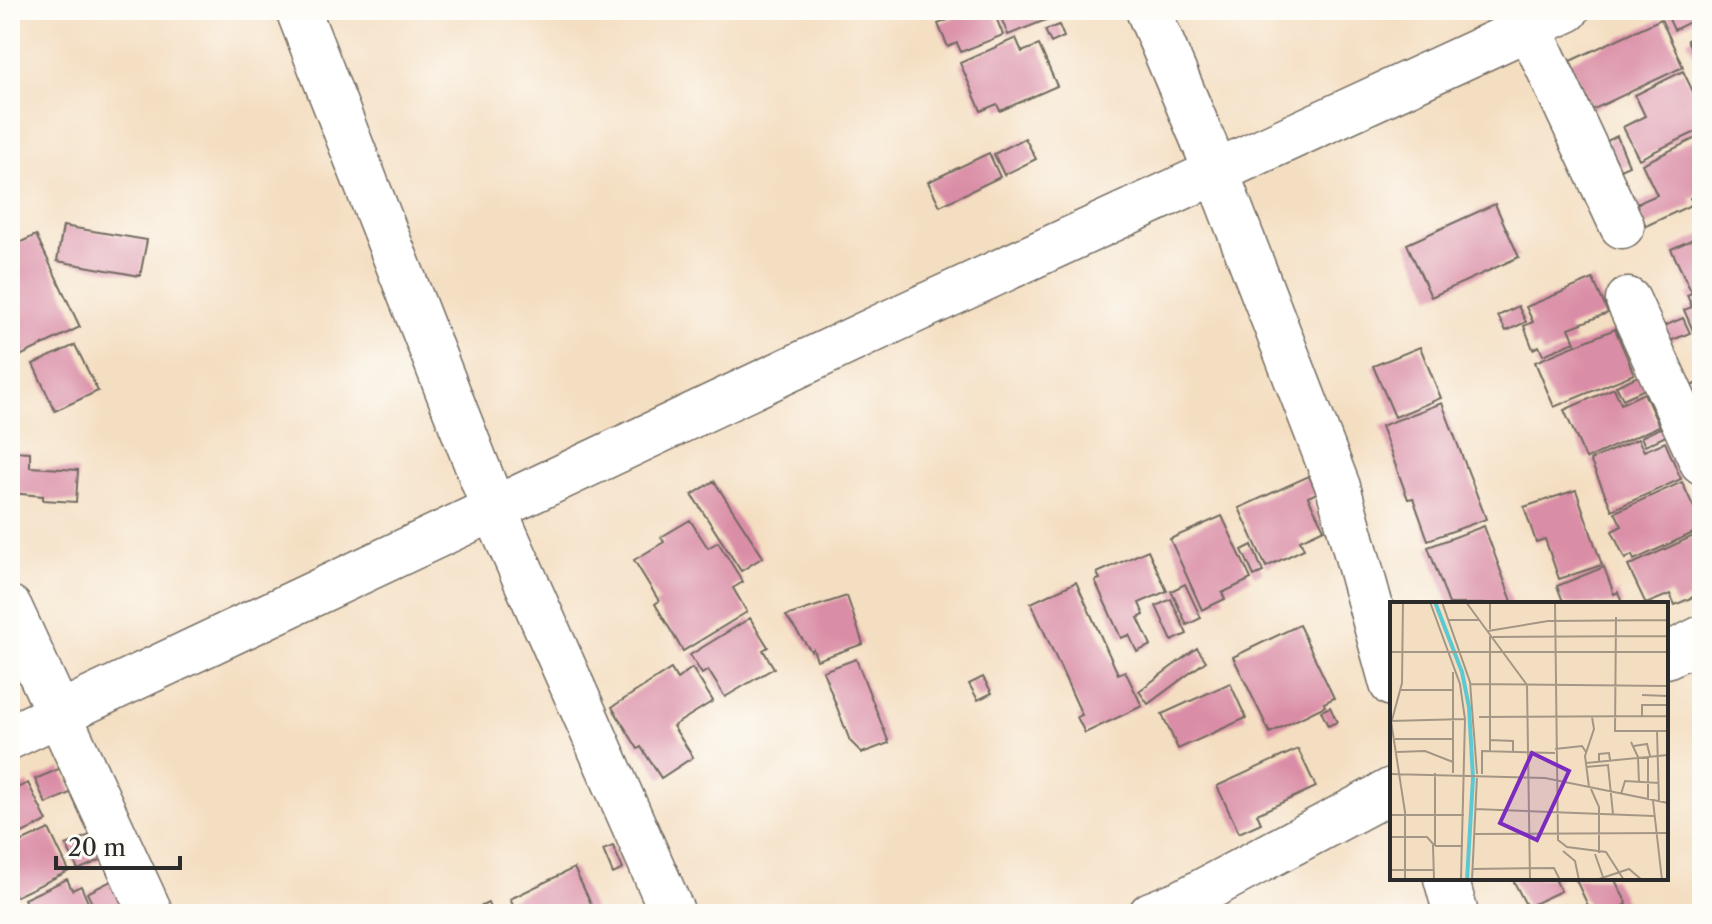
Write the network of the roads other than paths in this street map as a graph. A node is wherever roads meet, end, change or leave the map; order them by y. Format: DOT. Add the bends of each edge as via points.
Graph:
graph roads {
  1 [pos="298,10"];
  2 [pos="1148,10"];
  3 [pos="1548,19"];
  4 [pos="1216,171"];
  5 [pos="1622,226"];
  6 [pos="1628,300"];
  7 [pos="1702,462"];
  8 [pos="494,509"];
  9 [pos="10,608"];
  10 [pos="1702,638"];
  11 [pos="1668,655"];
  12 [pos="1390,677"];
  13 [pos="60,713"];
  14 [pos="10,737"];
  15 [pos="1390,791"];
  16 [pos="1447,880"];
  17 [pos="151,914"];
  18 [pos="673,914"];
  19 [pos="1151,914"];
  20 [pos="1456,914"];
  1 -- 8 [label="street"];
  2 -- 4 [label="street"];
  3 -- 4 [label="street"];
  3 -- 5 [label="street"];
  4 -- 8 [label="street"];
  4 -- 12 [label="street" via="1338,487"];
  6 -- 7 [label="street"];
  8 -- 13 [label="street"];
  8 -- 18 [label="street"];
  9 -- 13 [label="street"];
  10 -- 11 [label="street"];
  13 -- 14 [label="street"];
  13 -- 17 [label="street"];
  15 -- 19 [label="street"];
  16 -- 20 [label="street"];
}
